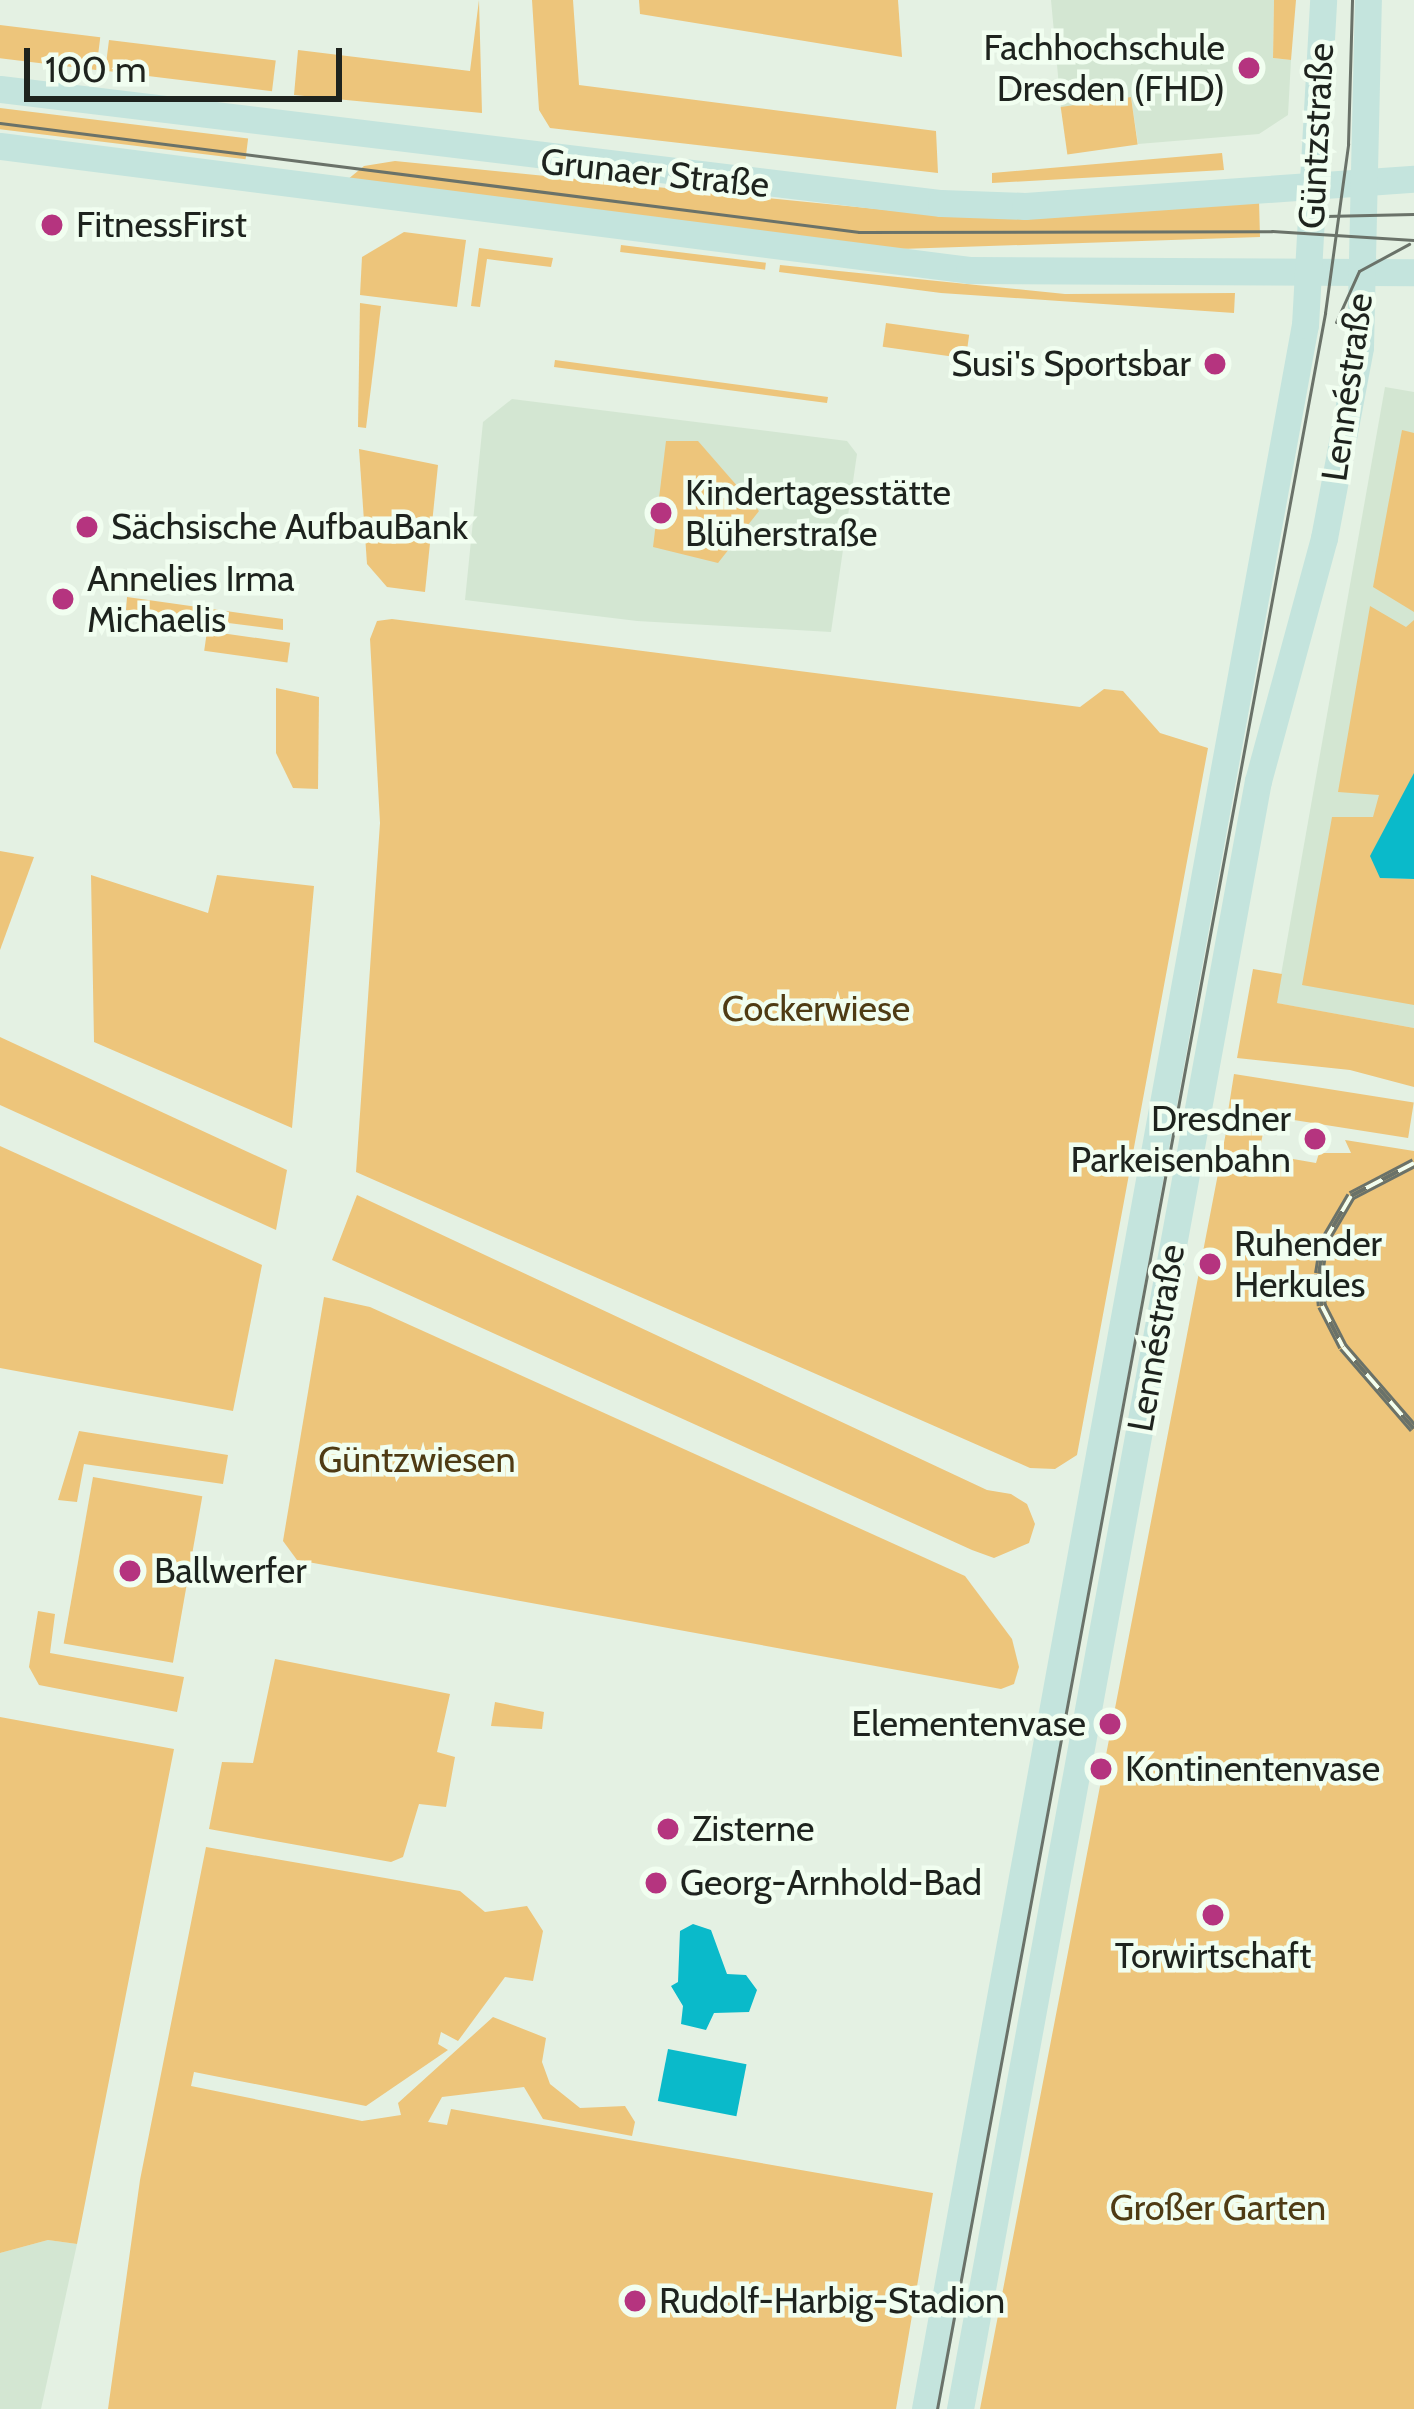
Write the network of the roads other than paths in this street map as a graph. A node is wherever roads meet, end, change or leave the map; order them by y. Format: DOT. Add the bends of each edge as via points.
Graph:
graph roads {
  1 [pos="1322,0"];
  2 [pos="1368,0"];
  3 [pos="0,89"];
  4 [pos="0,146"];
  5 [pos="1414,179"];
  6 [pos="1363,183"];
  7 [pos="1314,185"];
  8 [pos="1309,272"];
  9 [pos="1364,272"];
  10 [pos="1414,272"];
  11 [pos="925,2409"];
  12 [pos="960,2409"];
  1 -- 7 [label="main road, Güntzstraße"];
  2 -- 6 [label="main road, Güntzstraße"];
  3 -- 7 [label="main road, Grunaer Straße" via="941,203 1025,206"];
  4 -- 8 [label="main road, Grunaer Straße" via="970,270"];
  5 -- 6 [label="main road, Grunaer Straße"];
  6 -- 7 [label="main road, Grunaer Straße"];
  6 -- 9 [label="main road, Güntzstraße"];
  7 -- 8 [label="main road, Güntzstraße"];
  8 -- 9 [label="main road, Grunaer Straße"];
  8 -- 11 [label="main road, Lennéstraße"];
  9 -- 10 [label="main road, Grunaer Straße"];
  9 -- 12 [label="main road, Lennéstraße" via="1361,335 1331,497 1258,781"];
}
